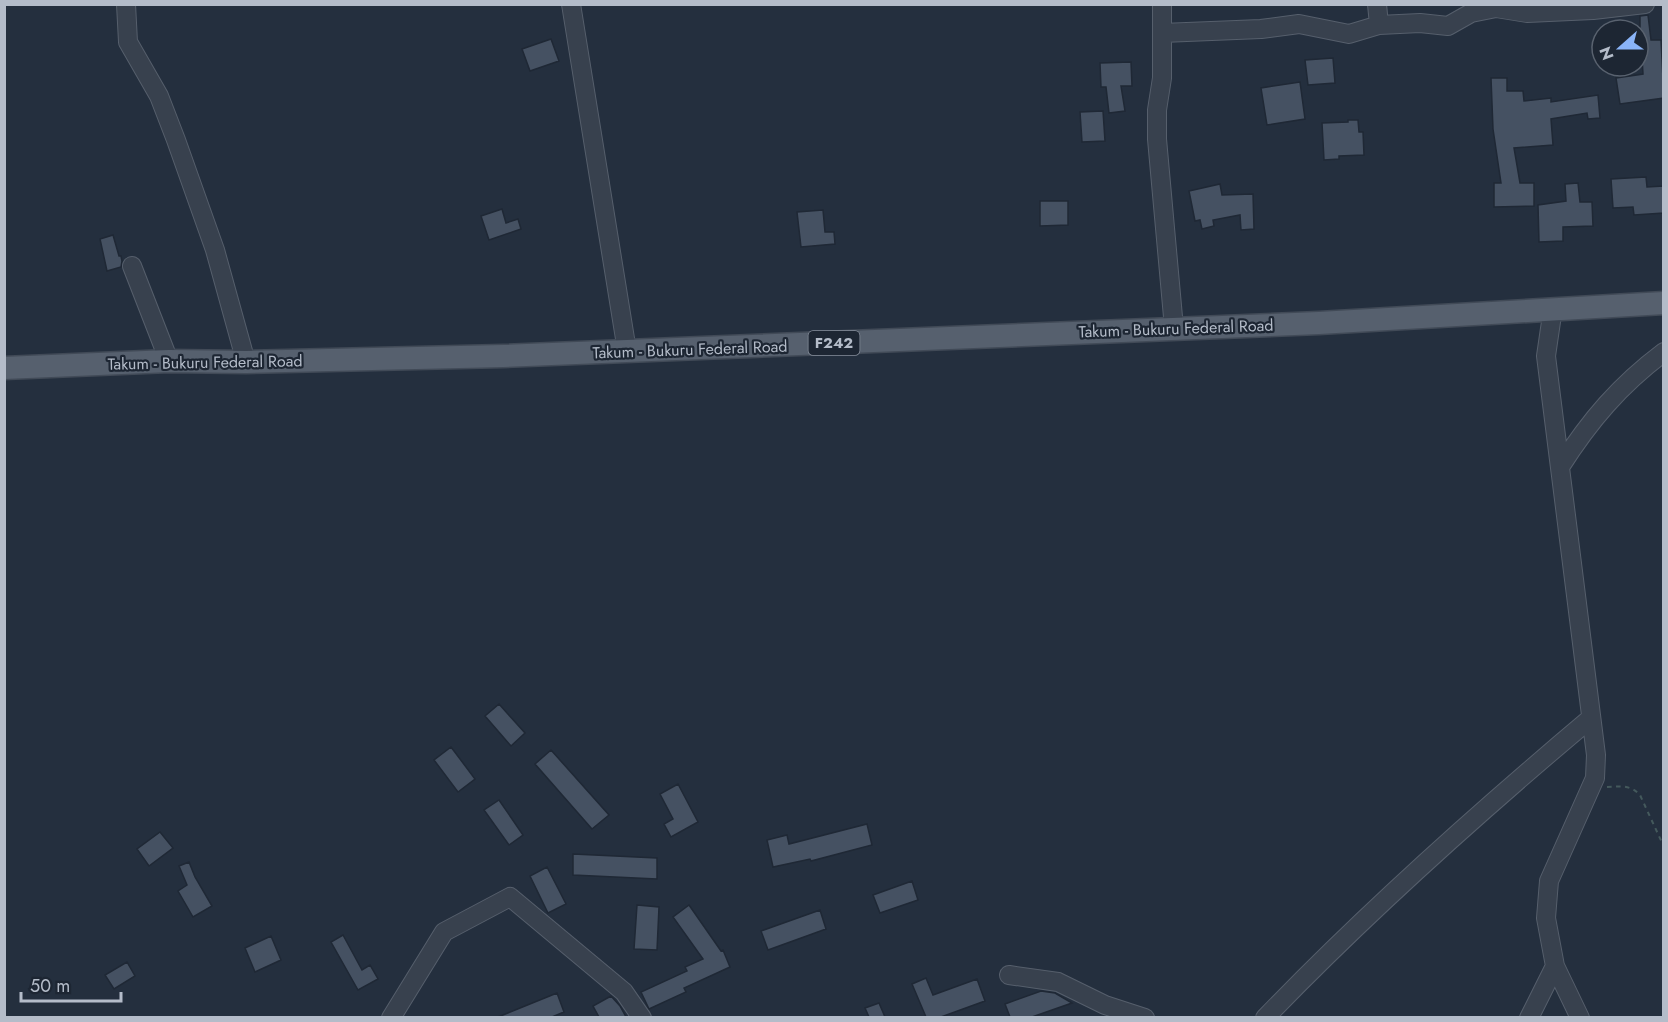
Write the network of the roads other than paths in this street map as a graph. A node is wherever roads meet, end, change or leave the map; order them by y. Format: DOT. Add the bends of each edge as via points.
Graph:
graph roads {
  1 [pos="126,4"];
  2 [pos="571,4"];
  3 [pos="1162,4"];
  4 [pos="1377,4"];
  5 [pos="1645,4"];
  6 [pos="1593,7"];
  7 [pos="1379,25"];
  8 [pos="1162,33"];
  9 [pos="132,266"];
  10 [pos="1664,303"];
  11 [pos="1553,308"];
  12 [pos="1174,328"];
  13 [pos="627,351"];
  14 [pos="1664,352"];
  15 [pos="169,361"];
  16 [pos="246,362"];
  17 [pos="4,368"];
  18 [pos="1560,466"];
  19 [pos="1591,718"];
  20 [pos="1555,966"];
  21 [pos="1009,975"];
  22 [pos="392,1017"];
  23 [pos="642,1017"];
  24 [pos="1145,1017"];
  25 [pos="1265,1017"];
  26 [pos="1529,1017"];
  27 [pos="1580,1017"];
  1 -- 16 [label="street" via="128,42 159,96 180,151 216,250"];
  2 -- 13 [label="street"];
  3 -- 8 [label="street"];
  4 -- 7 [label="street"];
  5 -- 6 [label="street"];
  6 -- 7 [label="street" via="1527,13 1496,8 1471,14 1448,26"];
  7 -- 8 [label="street" via="1349,34 1299,24"];
  8 -- 12 [label="street" via="1157,139"];
  9 -- 15 [label="street"];
  10 -- 11 [label="main road, Takum - Bukuru Federal Road / F242"];
  11 -- 12 [label="main road, Takum - Bukuru Federal Road / F242"];
  11 -- 18 [label="street" via="1546,356"];
  12 -- 13 [label="main road, Takum - Bukuru Federal Road / F242"];
  13 -- 16 [label="main road, Takum - Bukuru Federal Road / F242"];
  14 -- 18 [label="street" via="1633,375 1582,432"];
  15 -- 16 [label="main road, Takum - Bukuru Federal Road / F242"];
  15 -- 17 [label="main road, Takum - Bukuru Federal Road / F242"];
  18 -- 19 [label="street"];
  19 -- 20 [label="street" via="1595,778 1549,881 1546,918"];
  19 -- 25 [label="street" via="1433,854"];
  20 -- 26 [label="street"];
  20 -- 27 [label="street"];
  21 -- 24 [label="street" via="1058,982 1105,1005"];
  22 -- 23 [label="street" via="444,932 510,897 624,992"];
}
